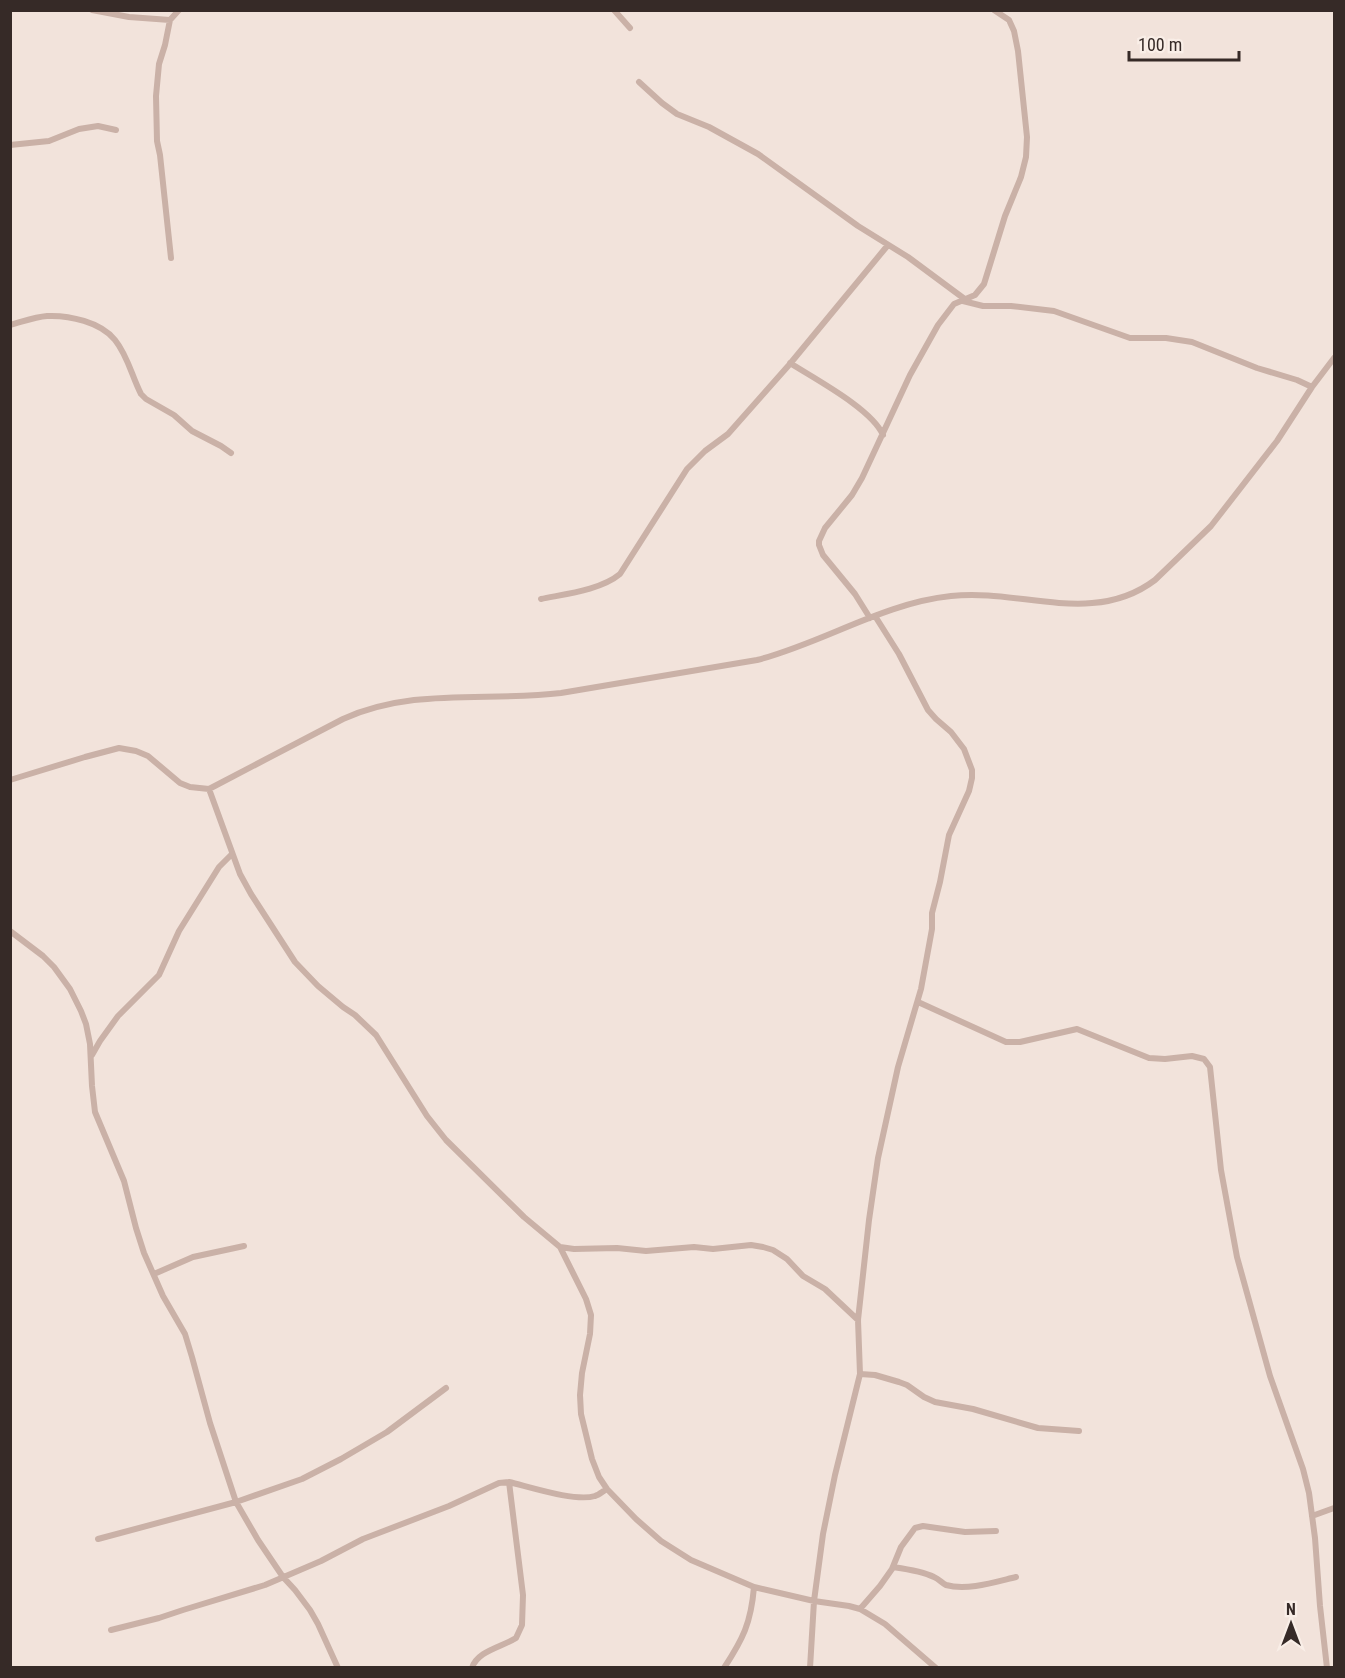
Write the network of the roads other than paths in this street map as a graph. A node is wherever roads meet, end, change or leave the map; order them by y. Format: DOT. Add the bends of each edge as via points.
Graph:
graph roads {
  1 [pos="92,10"];
  2 [pos="179,10"];
  3 [pos="614,10"];
  4 [pos="994,10"];
  5 [pos="170,20"];
  6 [pos="630,28"];
  7 [pos="639,82"];
  8 [pos="116,130"];
  9 [pos="10,145"];
  10 [pos="888,245"];
  11 [pos="171,258"];
  12 [pos="964,300"];
  13 [pos="10,325"];
  14 [pos="1335,358"];
  15 [pos="790,363"];
  16 [pos="1312,387"];
  17 [pos="883,435"];
  18 [pos="231,453"];
  19 [pos="541,599"];
  20 [pos="872,617"];
  21 [pos="10,780"];
  22 [pos="209,789"];
  23 [pos="232,854"];
  24 [pos="10,931"];
  25 [pos="918,1002"];
  26 [pos="91,1058"];
  27 [pos="244,1246"];
  28 [pos="560,1247"];
  29 [pos="154,1274"];
  30 [pos="858,1320"];
  31 [pos="860,1374"];
  32 [pos="446,1388"];
  33 [pos="1079,1431"];
  34 [pos="509,1482"];
  35 [pos="607,1489"];
  36 [pos="236,1502"];
  37 [pos="1335,1508"];
  38 [pos="1312,1516"];
  39 [pos="996,1531"];
  40 [pos="98,1539"];
  41 [pos="893,1567"];
  42 [pos="1016,1577"];
  43 [pos="283,1578"];
  44 [pos="754,1587"];
  45 [pos="814,1601"];
  46 [pos="860,1609"];
  47 [pos="111,1630"];
  48 [pos="338,1668"];
  49 [pos="472,1668"];
  50 [pos="724,1668"];
  51 [pos="810,1668"];
  52 [pos="936,1668"];
  53 [pos="1327,1668"];
  1 -- 5 [label="street"];
  2 -- 5 [label="street"];
  3 -- 6 [label="street"];
  4 -- 12 [label="street" via="1009,20 1016,38 1026,118 1026,157 984,284"];
  5 -- 11 [label="street" via="156,96 157,141"];
  7 -- 10 [label="street" via="677,114 758,154"];
  8 -- 9 [label="street" via="98,126 49,141"];
  10 -- 12 [label="street"];
  10 -- 15 [label="street"];
  12 -- 16 [label="street" via="983,306 1053,310 1130,338 1192,342"];
  12 -- 17 [label="street" via="954,304 938,325"];
  13 -- 18 [label="street" via="54,316 86,322 106,331 116,341 146,399"];
  14 -- 16 [label="street"];
  15 -- 17 [label="street" via="865,413"];
  15 -- 19 [label="street" via="728,434 687,470 615,579"];
  16 -- 20 [label="street" via="1277,441 1211,526 1145,588 1114,599 1074,604 975,594 948,596"];
  17 -- 20 [label="street" via="852,495 819,541 823,555"];
  20 -- 22 [label="street" via="757,660 561,693 429,698 373,707"];
  20 -- 25 [label="street" via="899,654 928,710 964,749 972,770 969,791 949,835"];
  21 -- 22 [label="street" via="119,748 148,756 180,783"];
  22 -- 23 [label="street"];
  23 -- 26 [label="street" via="219,867 179,931 159,975 118,1016"];
  23 -- 28 [label="street" via="251,894 305,974 376,1035 446,1140"];
  24 -- 26 [label="street" via="43,956 62,977 86,1024"];
  25 -- 30 [label="street" via="898,1067 878,1158"];
  25 -- 38 [label="street" via="1006,1042 1077,1029 1149,1058 1192,1056 1208,1063 1237,1257 1270,1376 1303,1469"];
  26 -- 29 [label="street" via="95,1112 124,1181 139,1240"];
  27 -- 29 [label="street" via="193,1257"];
  28 -- 30 [label="street" via="646,1251 757,1246 787,1258 803,1276 825,1289"];
  28 -- 35 [label="street" via="591,1316 582,1373 581,1414 592,1460"];
  29 -- 36 [label="street" via="185,1335"];
  30 -- 31 [label="street"];
  31 -- 33 [label="street" via="899,1382 935,1402 1038,1428"];
  31 -- 45 [label="street" via="827,1508"];
  32 -- 36 [label="street" via="387,1432 341,1459 302,1479"];
  34 -- 35 [label="street" via="578,1497 596,1496"];
  34 -- 43 [label="street" via="363,1539"];
  34 -- 49 [label="street" via="523,1595 522,1625 516,1638 482,1654"];
  35 -- 44 [label="street" via="666,1545"];
  36 -- 40 [label="street"];
  36 -- 43 [label="street"];
  37 -- 38 [label="street"];
  38 -- 53 [label="street"];
  39 -- 41 [label="street" via="915,1527"];
  41 -- 42 [label="street" via="959,1587"];
  41 -- 46 [label="street"];
  43 -- 47 [label="street"];
  43 -- 48 [label="street" via="310,1610"];
  44 -- 45 [label="street"];
  44 -- 50 [label="street" via="744,1635"];
  45 -- 46 [label="street"];
  45 -- 51 [label="street"];
  46 -- 52 [label="street" via="885,1624"];
}
